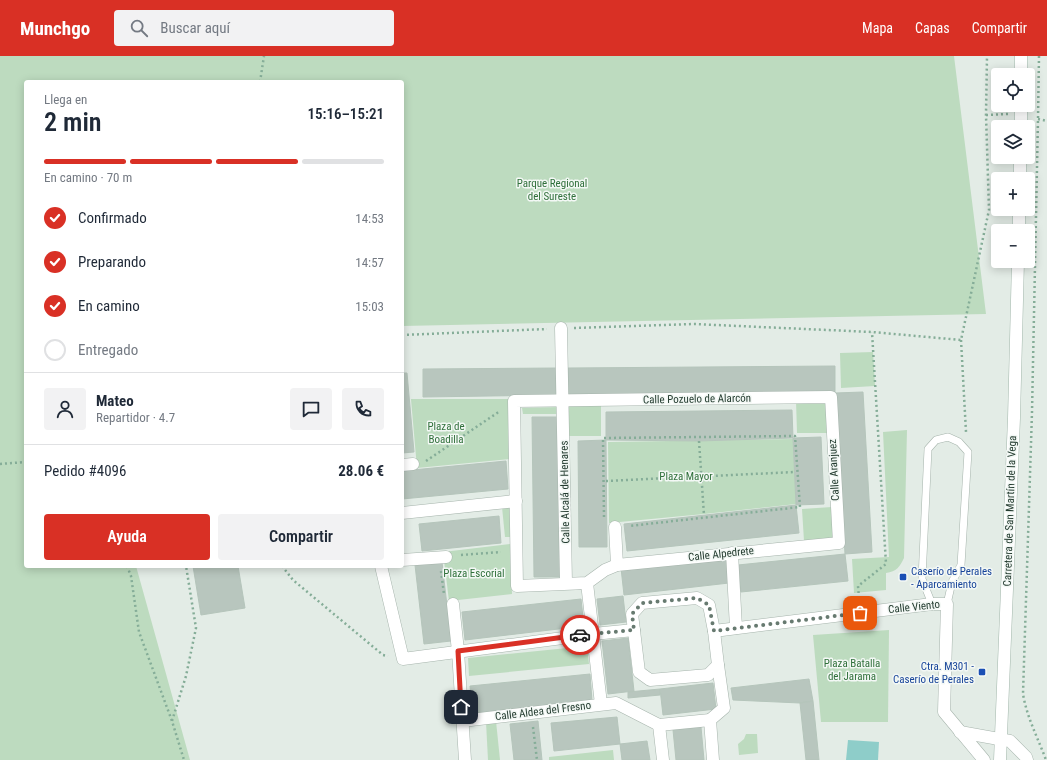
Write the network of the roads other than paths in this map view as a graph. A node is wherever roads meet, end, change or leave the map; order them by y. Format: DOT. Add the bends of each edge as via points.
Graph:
graph roads {
  1 [pos="1021,56"];
  2 [pos="1021,68"];
  3 [pos="1018,268"];
  4 [pos="561,328"];
  5 [pos="831,397"];
  6 [pos="563,401"];
  7 [pos="516,502"];
  8 [pos="404,513"];
  9 [pos="614,525"];
  10 [pos="839,543"];
  11 [pos="732,553"];
  12 [pos="446,557"];
  13 [pos="404,560"];
  14 [pos="616,565"];
  15 [pos="381,568"];
  16 [pos="566,583"];
  17 [pos="587,583"];
  18 [pos="453,604"];
  19 [pos="932,604"];
  20 [pos="947,604"];
  21 [pos="736,628"];
  22 [pos="634,630"];
  23 [pos="714,631"];
  24 [pos="593,634"];
  25 [pos="458,651"];
  26 [pos="718,665"];
  27 [pos="600,704"];
  28 [pos="710,720"];
  29 [pos="462,721"];
  30 [pos="659,725"];
  31 [pos="960,732"];
  32 [pos="1000,739"];
  33 [pos="465,760"];
  34 [pos="663,760"];
  35 [pos="713,760"];
  36 [pos="984,760"];
  37 [pos="1000,760"];
  38 [pos="1027,760"];
  1 -- 2 [label="street"];
  3 -- 32 [label="street, Carretera de San Martín de la Vega"];
  4 -- 6 [label="street, Calle Alcalá de Henares"];
  5 -- 6 [label="street, Calle Pozuelo de Alarcón"];
  5 -- 10 [label="street, Calle Aranjuez"];
  6 -- 7 [label="street, Calle Pozuelo de Alarcón" via="514,401"];
  6 -- 16 [label="street, Calle Alcalá de Henares"];
  7 -- 8 [label="street"];
  7 -- 16 [label="street" via="517,586"];
  9 -- 14 [label="street"];
  10 -- 11 [label="street, Calle Alpedrete"];
  11 -- 14 [label="street, Calle Alpedrete"];
  11 -- 21 [label="street"];
  12 -- 13 [label="street"];
  14 -- 17 [label="street, Calle Alpedrete"];
  15 -- 25 [label="street" via="403,658"];
  16 -- 17 [label="street"];
  17 -- 24 [label="street"];
  18 -- 25 [label="street"];
  19 -- 20 [label="street, Calle Viento"];
  19 -- 20 [label="lane" via="922,579 928,449 936,440 948,437 959,442 968,452 962,565 952,582"];
  19 -- 21 [label="street, Calle Viento"];
  20 -- 31 [label="street" via="944,712"];
  21 -- 23 [label="street, Calle Viento"];
  22 -- 23 [label="street" via="632,614 642,603 697,598 709,605"];
  22 -- 24 [label="street"];
  22 -- 26 [label="street" via="639,672 650,680 708,675"];
  23 -- 26 [label="street"];
  24 -- 25 [label="street"];
  24 -- 27 [label="street"];
  25 -- 29 [label="street"];
  26 -- 28 [label="street" via="724,708"];
  27 -- 29 [label="street, Calle Aldea del Fresno"];
  27 -- 30 [label="street, Calle Aldea del Fresno" via="616,703"];
  28 -- 30 [label="street"];
  28 -- 35 [label="street"];
  29 -- 33 [label="street"];
  30 -- 34 [label="street"];
  31 -- 32 [label="street"];
  31 -- 36 [label="street"];
  32 -- 37 [label="street, Carretera de San Martín de la Vega"];
  32 -- 38 [label="street" via="1010,741"];
}
